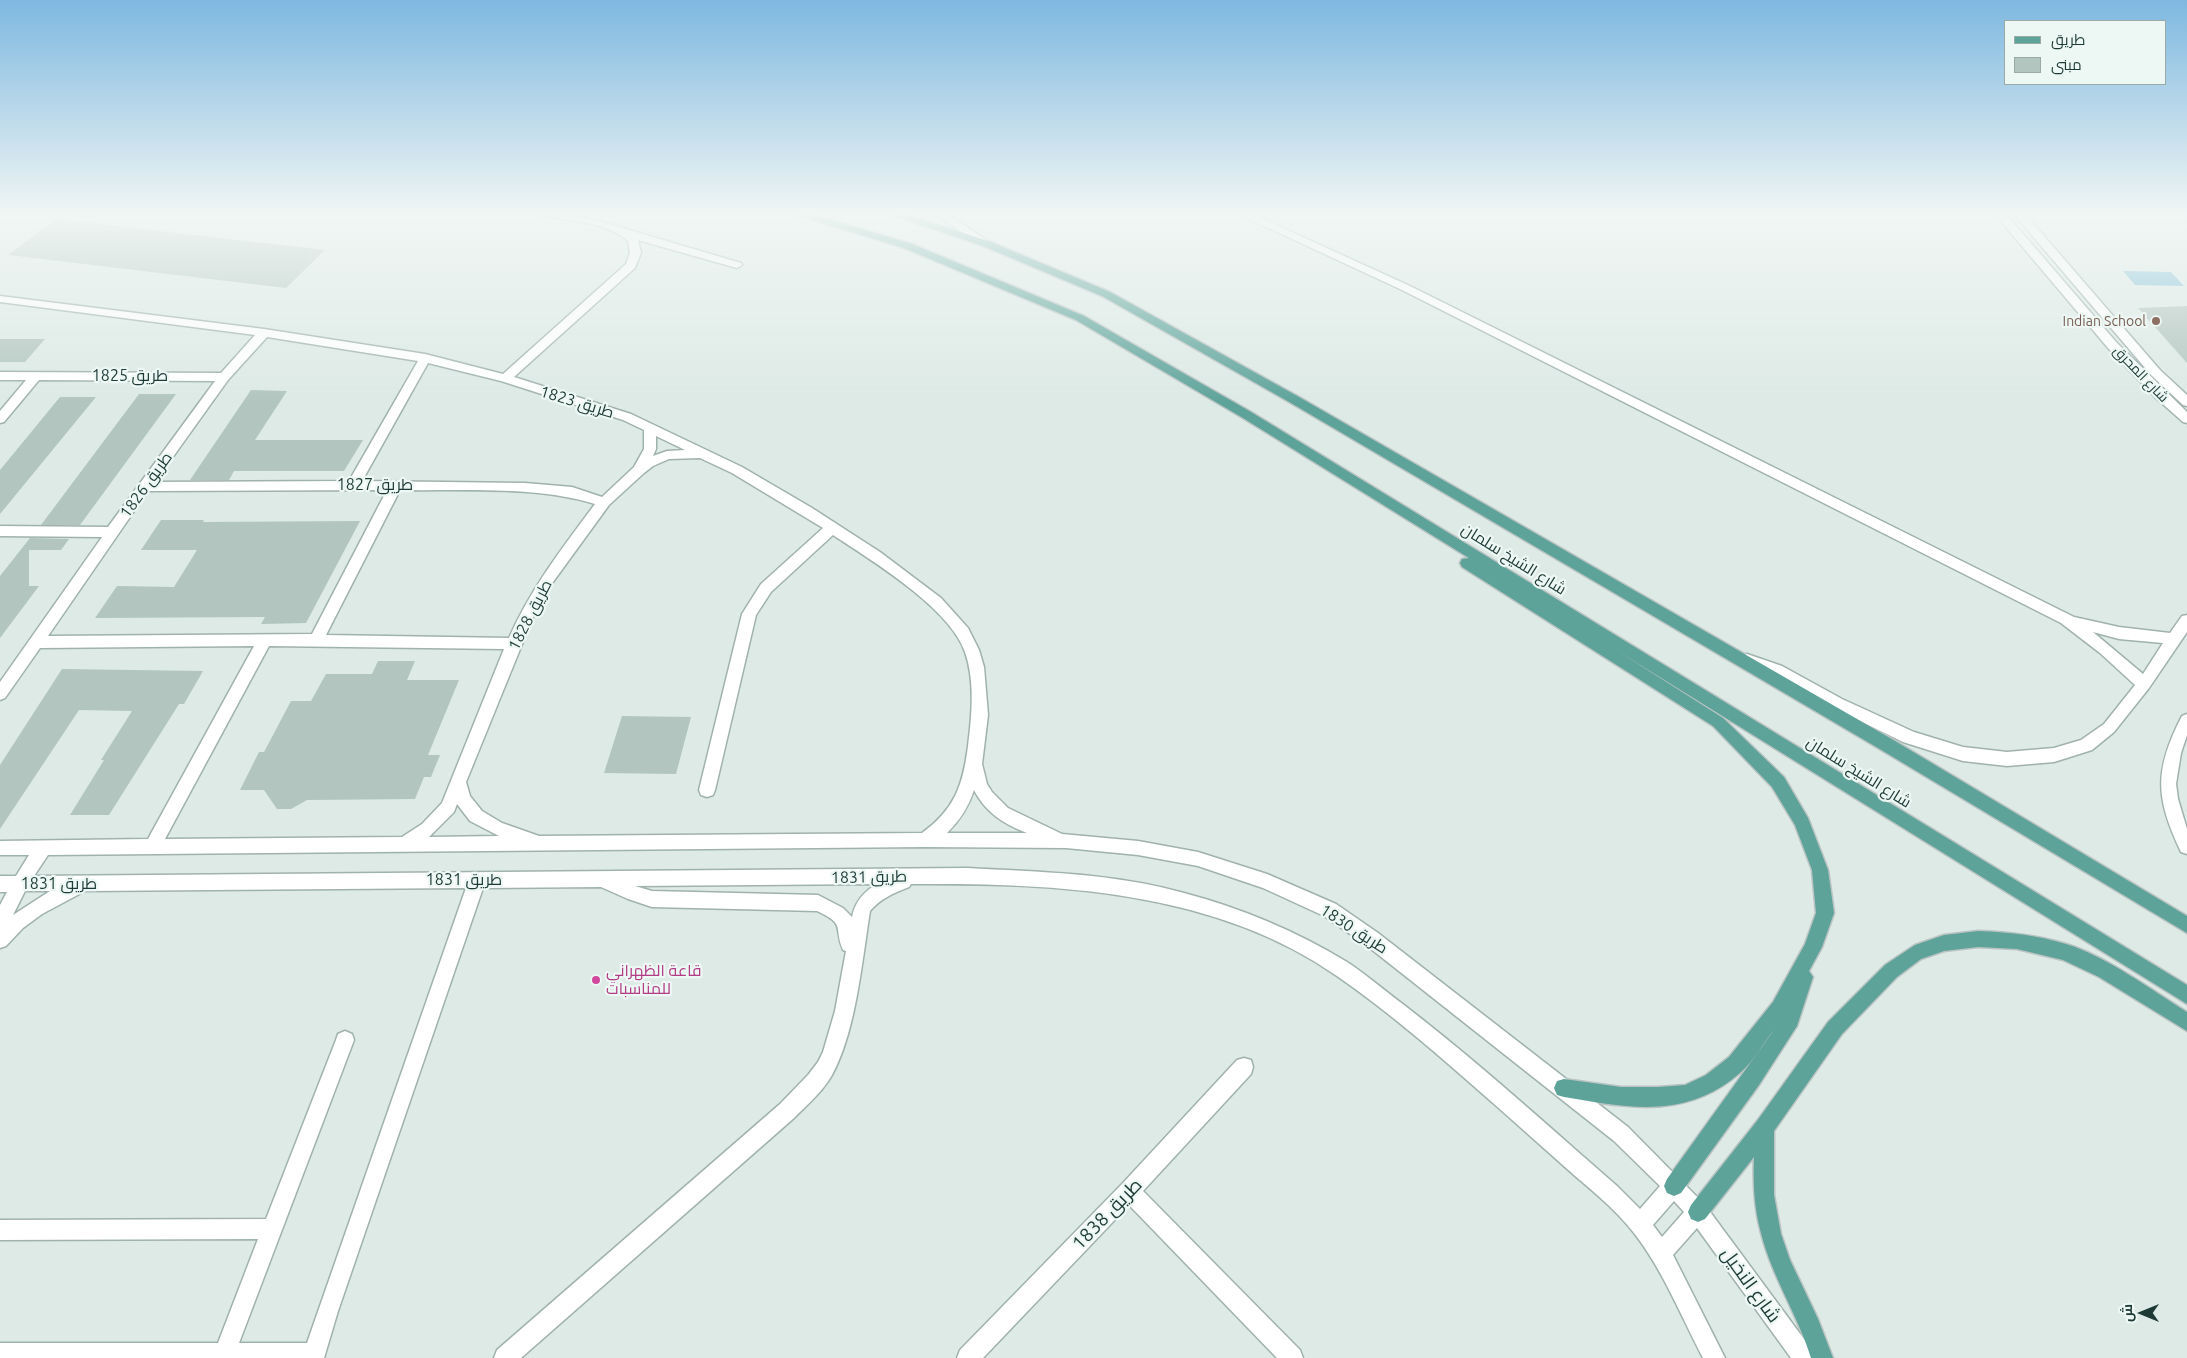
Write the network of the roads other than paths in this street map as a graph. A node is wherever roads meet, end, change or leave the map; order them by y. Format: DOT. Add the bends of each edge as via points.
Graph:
graph roads {
  1 [pos="619,276"];
  2 [pos="981,276"];
  3 [pos="1064,276"];
  4 [pos="1380,276"];
  5 [pos="2054,276"];
  6 [pos="2073,276"];
  7 [pos="0,299"];
  8 [pos="264,333"];
  9 [pos="425,358"];
  10 [pos="0,376"];
  11 [pos="36,376"];
  12 [pos="224,377"];
  13 [pos="505,378"];
  14 [pos="2187,402"];
  15 [pos="0,419"];
  16 [pos="2187,419"];
  17 [pos="650,429"];
  18 [pos="704,454"];
  19 [pos="1332,467"];
  20 [pos="639,470"];
  21 [pos="353,485"];
  22 [pos="396,485"];
  23 [pos="144,487"];
  24 [pos="604,502"];
  25 [pos="832,528"];
  26 [pos="0,532"];
  27 [pos="112,532"];
  28 [pos="2066,619"];
  29 [pos="2187,620"];
  30 [pos="2174,639"];
  31 [pos="316,640"];
  32 [pos="264,641"];
  33 [pos="36,642"];
  34 [pos="514,644"];
  35 [pos="1737,657"];
  36 [pos="2144,684"];
  37 [pos="0,694"];
  38 [pos="2187,720"];
  39 [pos="974,763"];
  40 [pos="459,784"];
  41 [pos="707,790"];
  42 [pos="926,840"];
  43 [pos="1066,841"];
  44 [pos="540,844"];
  45 [pos="402,846"];
  46 [pos="2187,847"];
  47 [pos="0,848"];
  48 [pos="43,848"];
  49 [pos="152,848"];
  50 [pos="929,876"];
  51 [pos="604,879"];
  52 [pos="477,880"];
  53 [pos="0,884"];
  54 [pos="20,884"];
  55 [pos="85,884"];
  56 [pos="0,922"];
  57 [pos="2187,925"];
  58 [pos="0,940"];
  59 [pos="1813,947"];
  60 [pos="849,983"];
  61 [pos="2187,995"];
  62 [pos="2187,1022"];
  63 [pos="345,1040"];
  64 [pos="1244,1067"];
  65 [pos="1564,1088"];
  66 [pos="1764,1128"];
  67 [pos="1674,1186"];
  68 [pos="1129,1191"];
  69 [pos="1698,1212"];
  70 [pos="1640,1224"];
  71 [pos="272,1229"];
  72 [pos="0,1230"];
  73 [pos="1661,1253"];
  74 [pos="0,1354"];
  75 [pos="224,1355"];
  76 [pos="313,1356"];
  77 [pos="505,1358"];
  78 [pos="968,1358"];
  79 [pos="1292,1358"];
  80 [pos="1714,1358"];
  81 [pos="1804,1358"];
  82 [pos="1822,1358"];
  1 -- 13 [label="street"];
  2 -- 19 [label="main road, شارع الشيخ سلمان" via="1080,318"];
  3 -- 35 [label="main road, شارع الشيخ سلمان" via="1106,294 1304,405"];
  4 -- 28 [label="street"];
  5 -- 16 [label="street, شارع المحرق" via="2127,361"];
  6 -- 14 [label="street, شارع المحرق" via="2156,373"];
  7 -- 8 [label="street, طريق 1823"];
  8 -- 9 [label="street, طريق 1823"];
  8 -- 12 [label="street, طريق 1826"];
  9 -- 13 [label="street, طريق 1823"];
  9 -- 21 [label="street"];
  10 -- 11 [label="street, طريق 1825"];
  11 -- 12 [label="street, طريق 1825"];
  11 -- 15 [label="street"];
  12 -- 23 [label="street, طريق 1826"];
  13 -- 17 [label="street, طريق 1823" via="626,417"];
  17 -- 18 [label="street, طريق 1823"];
  17 -- 20 [label="street, طريق 1828" via="650,449"];
  18 -- 20 [label="street, طريق 1828" via="667,455"];
  18 -- 25 [label="street, طريق 1823"];
  19 -- 59 [label="main road" via="1354,491 1718,722 1747,749 1778,782 1802,823 1820,870 1825,913"];
  19 -- 61 [label="main road, شارع الشيخ سلمان"];
  20 -- 24 [label="street, طريق 1828"];
  21 -- 22 [label="street, طريق 1827"];
  21 -- 23 [label="street, طريق 1827"];
  22 -- 24 [label="street, طريق 1827" via="525,488 572,492"];
  22 -- 31 [label="street"];
  23 -- 27 [label="street, طريق 1826"];
  24 -- 34 [label="street, طريق 1828" via="548,578 529,609"];
  25 -- 39 [label="street, طريق 1823" via="936,602 963,632 977,666 980,715"];
  25 -- 41 [label="street" via="766,588 749,614"];
  26 -- 27 [label="street"];
  27 -- 33 [label="street, طريق 1826"];
  28 -- 30 [label="street" via="2119,633"];
  28 -- 36 [label="street" via="2106,649"];
  29 -- 30 [label="street"];
  30 -- 36 [label="street"];
  31 -- 32 [label="street"];
  31 -- 34 [label="street"];
  32 -- 33 [label="street"];
  32 -- 49 [label="street"];
  33 -- 37 [label="street, طريق 1826"];
  34 -- 40 [label="street, طريق 1828"];
  35 -- 36 [label="street" via="1777,670 1909,737 1963,754 2007,759 2054,755 2086,744 2109,728"];
  35 -- 57 [label="main road, شارع الشيخ سلمان"];
  38 -- 46 [label="street" via="2175,741 2168,768 2169,796 2177,829"];
  39 -- 42 [label="street, طريق 1823" via="962,802 953,816"];
  39 -- 43 [label="street, طريق 1823" via="980,786 996,809 1021,824"];
  40 -- 44 [label="street" via="463,801 473,815"];
  40 -- 45 [label="street, طريق 1828" via="439,818"];
  42 -- 43 [label="street, طريق 1830"];
  42 -- 44 [label="street"];
  43 -- 65 [label="street, طريق 1830" via="1138,848 1198,859 1266,882 1330,910"];
  44 -- 45 [label="street"];
  45 -- 49 [label="street"];
  47 -- 48 [label="street"];
  48 -- 49 [label="street"];
  48 -- 54 [label="street"];
  50 -- 51 [label="street, طريق 1831"];
  50 -- 60 [label="street" via="881,889 867,900 859,916"];
  50 -- 70 [label="street" via="1074,881 1132,889 1183,900 1240,918 1297,943 1342,969 1440,1044 1610,1193"];
  51 -- 52 [label="street, طريق 1831"];
  51 -- 60 [label="street" via="652,899 818,903 835,910 850,935"];
  52 -- 55 [label="street, طريق 1831"];
  52 -- 76 [label="street"];
  53 -- 54 [label="street, طريق 1831"];
  54 -- 55 [label="street, طريق 1831"];
  54 -- 56 [label="street"];
  55 -- 58 [label="street" via="33,909 10,927"];
  59 -- 65 [label="main road" via="1779,1008 1736,1064 1713,1082 1686,1094 1658,1097 1621,1097"];
  59 -- 67 [label="main road" via="1791,1020"];
  60 -- 77 [label="street" via="832,1053 815,1082 788,1111"];
  62 -- 66 [label="main road" via="2105,971 2066,952 2017,941 1978,939 1944,943 1915,953 1891,971 1835,1028"];
  63 -- 71 [label="street"];
  64 -- 68 [label="street, طريق 1838"];
  65 -- 67 [label="street, طريق 1830" via="1621,1134"];
  66 -- 69 [label="main road"];
  66 -- 82 [label="main road" via="1764,1196 1771,1235 1811,1323"];
  67 -- 69 [label="street, طريق 1830"];
  67 -- 70 [label="street"];
  68 -- 78 [label="street, طريق 1838"];
  68 -- 79 [label="street"];
  69 -- 73 [label="street"];
  69 -- 81 [label="street, شارع النخيل"];
  70 -- 73 [label="street"];
  71 -- 72 [label="street"];
  71 -- 75 [label="street"];
  73 -- 80 [label="street"];
  74 -- 75 [label="street"];
  75 -- 76 [label="street"];
}
